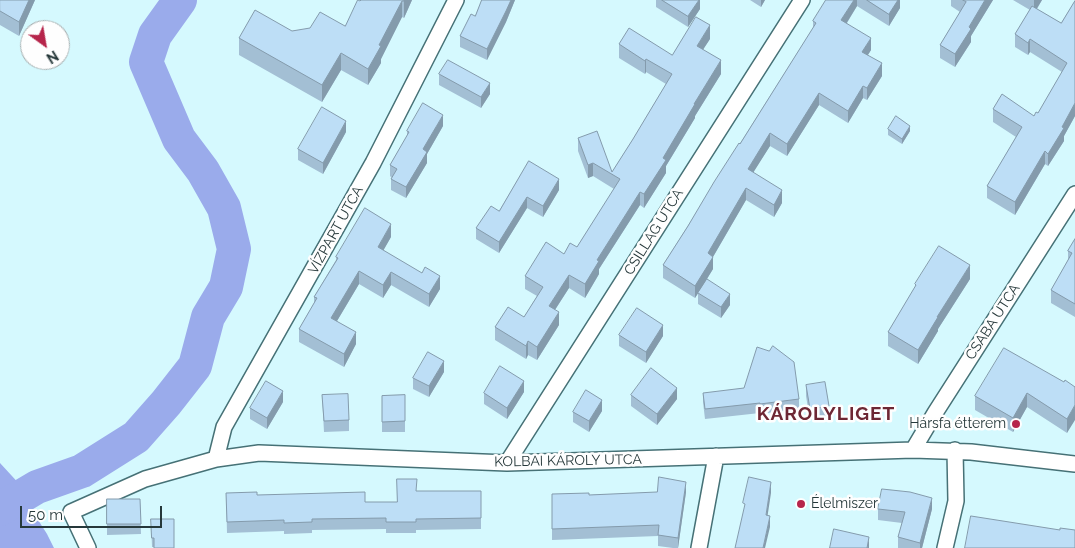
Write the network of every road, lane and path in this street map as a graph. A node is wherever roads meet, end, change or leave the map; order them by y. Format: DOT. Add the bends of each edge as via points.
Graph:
graph roads {
  1 [pos="456,0"];
  2 [pos="802,0"];
  3 [pos="1075,194"];
  4 [pos="913,450"];
  5 [pos="955,450"];
  6 [pos="716,456"];
  7 [pos="216,459"];
  8 [pos="507,463"];
  9 [pos="1075,464"];
  10 [pos="88,548"];
  11 [pos="699,548"];
  12 [pos="945,548"];
  1 -- 7 [label="street, VÍZPART UTCA" via="373,163 224,427"];
  2 -- 8 [label="street, CSILLAG UTCA"];
  3 -- 4 [label="street, CSABA UTCA"];
  4 -- 5 [label="street, KOLBAI KÁROLY UTCA"];
  4 -- 6 [label="street, KOLBAI KÁROLY UTCA"];
  5 -- 9 [label="street, KOLBAI KÁROLY UTCA"];
  5 -- 12 [label="street" via="956,501"];
  6 -- 8 [label="street, KOLBAI KÁROLY UTCA"];
  6 -- 11 [label="street"];
  7 -- 8 [label="street, KOLBAI KÁROLY UTCA" via="259,453"];
  7 -- 10 [label="street, KOLBAI KÁROLY UTCA" via="145,479 71,512"];
}
